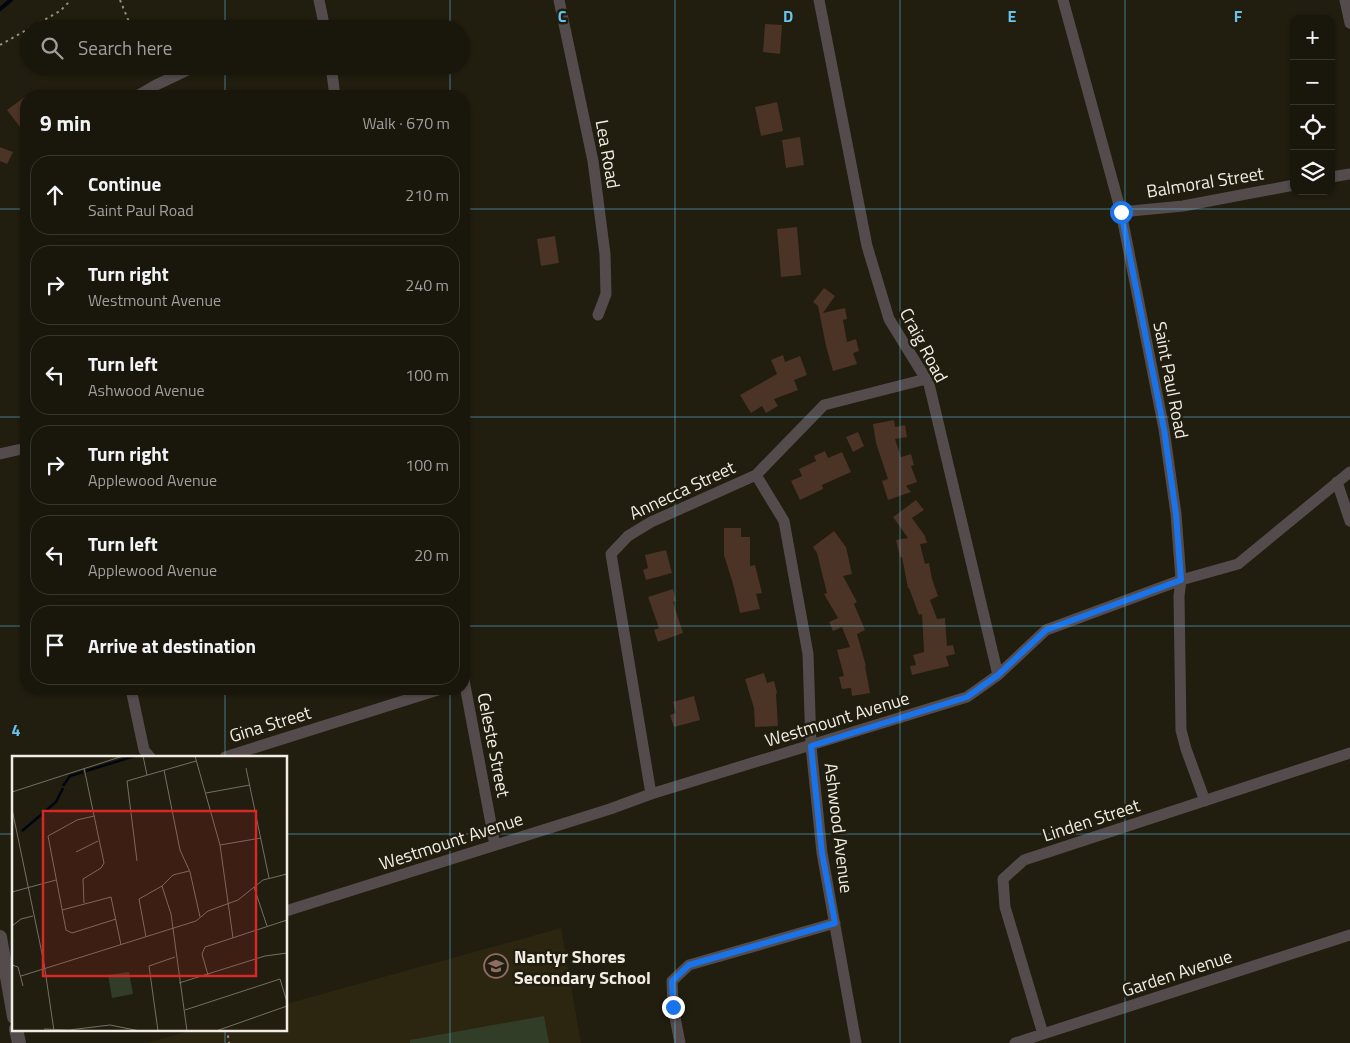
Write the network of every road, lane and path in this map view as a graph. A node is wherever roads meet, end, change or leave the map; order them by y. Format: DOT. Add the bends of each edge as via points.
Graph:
graph roads {
  1 [pos="71,0"];
  2 [pos="120,0"];
  3 [pos="319,0"];
  4 [pos="559,0"];
  5 [pos="818,0"];
  6 [pos="1063,0"];
  7 [pos="1345,0"];
  8 [pos="44,20"];
  9 [pos="128,20"];
  10 [pos="323,20"];
  11 [pos="1350,23"];
  12 [pos="20,34"];
  13 [pos="0,45"];
  14 [pos="177,75"];
  15 [pos="332,75"];
  16 [pos="147,90"];
  17 [pos="334,90"];
  18 [pos="1350,174"];
  19 [pos="1335,176"];
  20 [pos="1290,185"];
  21 [pos="1121,212"];
  22 [pos="598,315"];
  23 [pos="926,379"];
  24 [pos="20,449"];
  25 [pos="0,454"];
  26 [pos="1350,472"];
  27 [pos="756,475"];
  28 [pos="1337,482"];
  29 [pos="1350,521"];
  30 [pos="1181,580"];
  31 [pos="998,675"];
  32 [pos="132,695"];
  33 [pos="422,695"];
  34 [pos="467,695"];
  35 [pos="811,746"];
  36 [pos="1350,753"];
  37 [pos="149,756"];
  38 [pos="228,756"];
  39 [pos="651,794"];
  40 [pos="1205,801"];
  41 [pos="495,846"];
  42 [pos="288,911"];
  43 [pos="835,923"];
  44 [pos="1350,935"];
  45 [pos="0,937"];
  46 [pos="8,999"];
  47 [pos="12,1011"];
  48 [pos="16,1030"];
  49 [pos="227,1030"];
  50 [pos="1043,1034"];
  51 [pos="19,1043"];
  52 [pos="229,1043"];
  53 [pos="680,1043"];
  54 [pos="856,1043"];
  55 [pos="1015,1043"];
  1 -- 8 [label="path"];
  2 -- 9 [label="path"];
  3 -- 10 [label="street"];
  4 -- 22 [label="street, Lea Road" via="593,161 606,254 606,294"];
  5 -- 23 [label="street, Craig Road" via="867,246 889,320"];
  6 -- 21 [label="street, Saint Paul Road"];
  7 -- 11 [label="street"];
  12 -- 13 [label="path"];
  14 -- 16 [label="street"];
  15 -- 17 [label="street"];
  18 -- 19 [label="street"];
  20 -- 21 [label="street, Balmoral Street" via="1183,206"];
  21 -- 30 [label="street, Saint Paul Road" via="1164,429"];
  23 -- 27 [label="street, Annecca Street" via="824,405"];
  23 -- 31 [label="street, Craig Road"];
  24 -- 25 [label="street"];
  26 -- 28 [label="street, Westmount Avenue"];
  27 -- 35 [label="street, Ashwood Avenue" via="784,522 808,654"];
  27 -- 39 [label="street, Annecca Street" via="651,522 628,536 611,554"];
  28 -- 29 [label="street"];
  28 -- 30 [label="street, Westmount Avenue" via="1238,564"];
  30 -- 31 [label="street, Westmount Avenue" via="1046,630"];
  30 -- 40 [label="street, Saint Paul Road" via="1181,730"];
  31 -- 35 [label="street, Westmount Avenue" via="967,697"];
  32 -- 37 [label="street" via="144,750"];
  33 -- 38 [label="street, Gina Street"];
  34 -- 41 [label="street, Celeste Street"];
  35 -- 39 [label="street, Westmount Avenue"];
  35 -- 43 [label="street, Ashwood Avenue" via="822,853"];
  36 -- 40 [label="street, Linden Street"];
  39 -- 41 [label="street, Westmount Avenue"];
  40 -- 50 [label="street, Linden Street" via="1024,860 1002,879 1006,907"];
  41 -- 42 [label="street, Westmount Avenue"];
  43 -- 53 [label="street" via="689,965 672,981"];
  43 -- 54 [label="street, Ashwood Avenue"];
  44 -- 50 [label="street, Garden Avenue"];
  45 -- 46 [label="street"];
  46 -- 47 [label="street"];
  48 -- 51 [label="street"];
  49 -- 52 [label="path"];
  50 -- 55 [label="street, Garden Avenue"];
}
